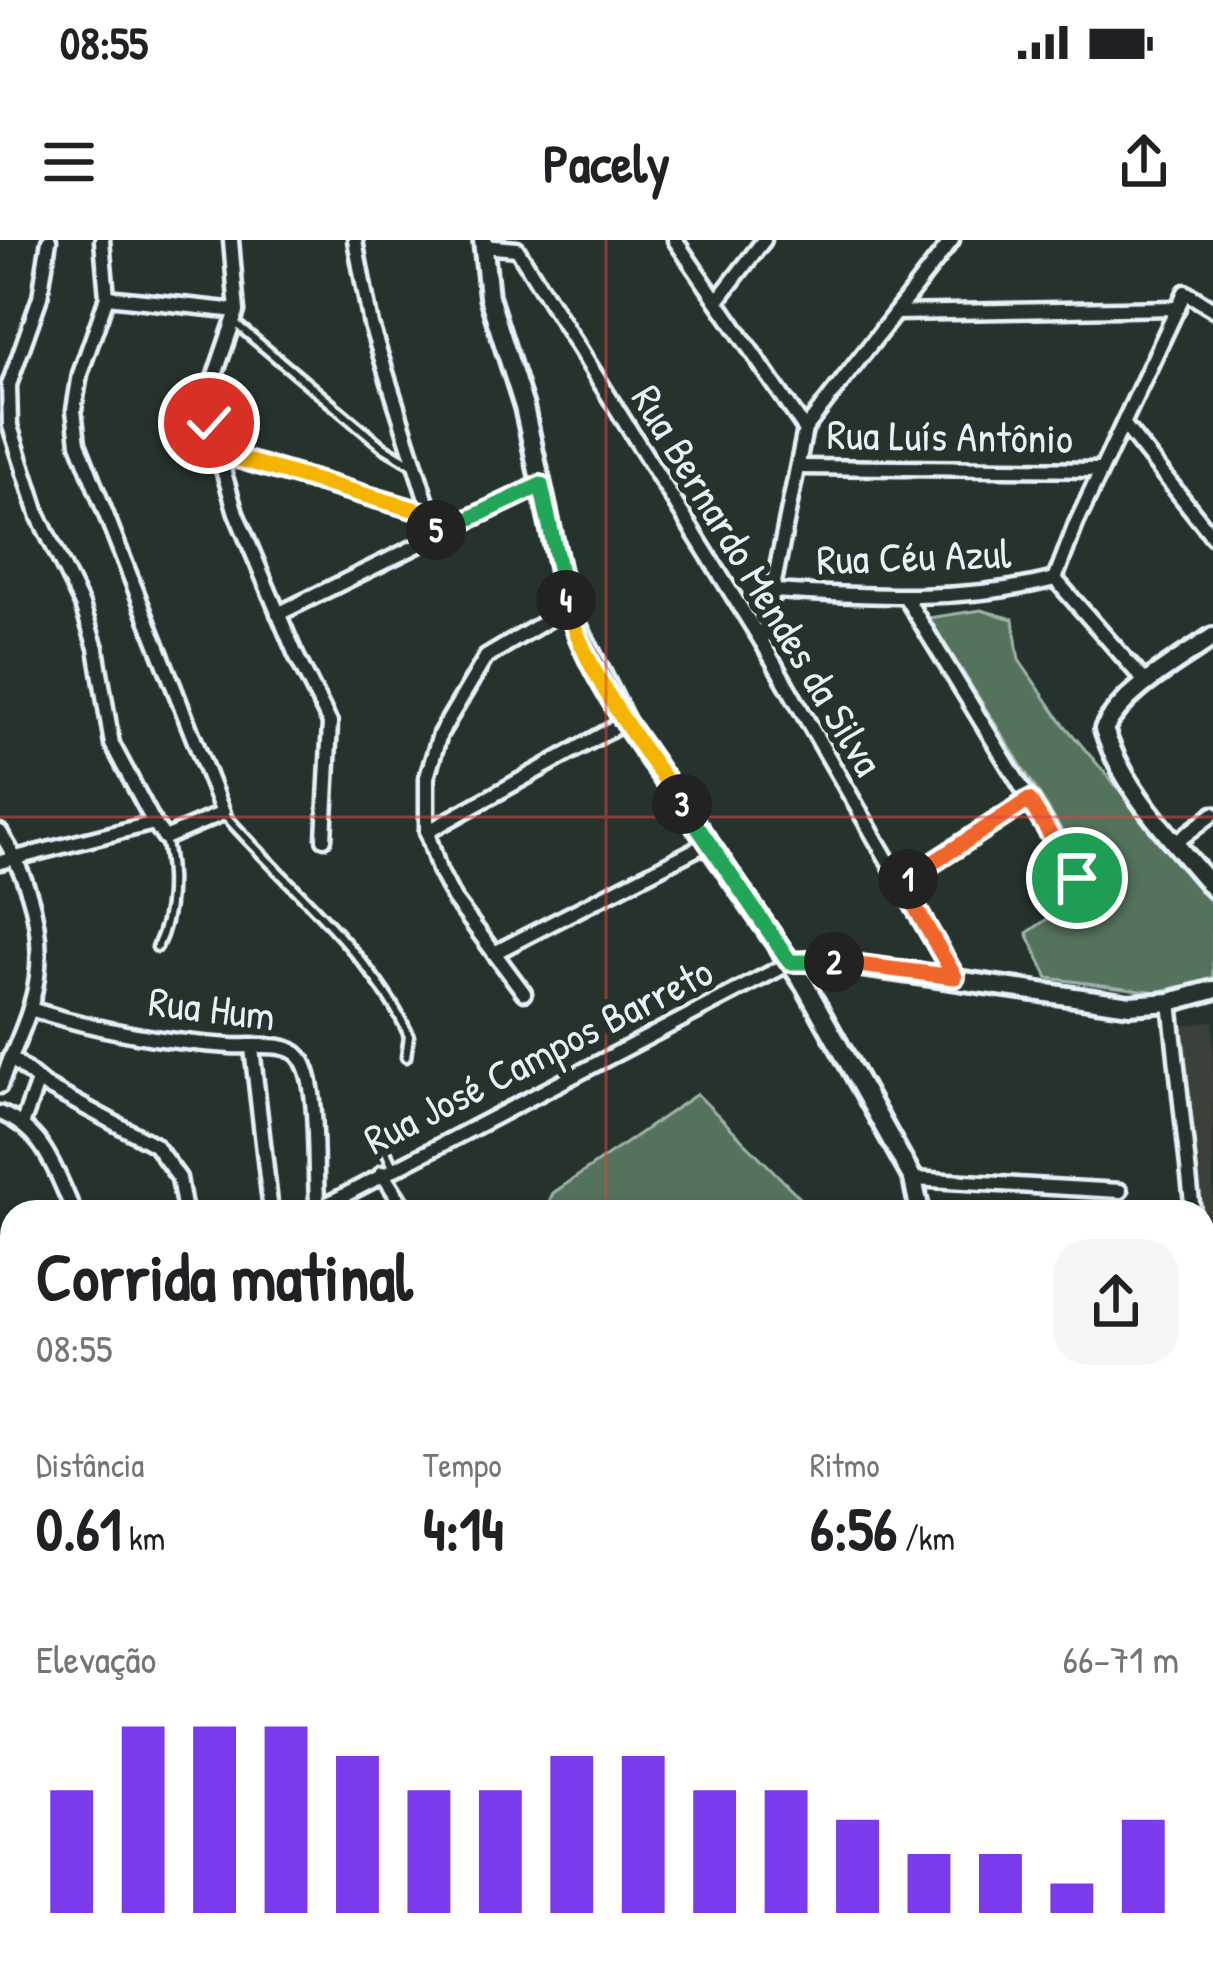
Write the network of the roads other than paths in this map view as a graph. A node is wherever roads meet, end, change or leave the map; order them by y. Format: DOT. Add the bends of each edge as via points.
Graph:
graph roads {
  1 [pos="49,240"];
  2 [pos="102,240"];
  3 [pos="231,240"];
  4 [pos="355,240"];
  5 [pos="532,240"];
  6 [pos="675,240"];
  7 [pos="764,240"];
  8 [pos="952,240"];
  9 [pos="483,243"];
  10 [pos="517,249"];
  11 [pos="107,297"];
  12 [pos="717,302"];
  13 [pos="1178,308"];
  14 [pos="1213,309"];
  15 [pos="896,313"];
  16 [pos="236,317"];
  17 [pos="1124,426"];
  18 [pos="805,429"];
  19 [pos="216,452"];
  20 [pos="412,465"];
  21 [pos="798,467"];
  22 [pos="1101,470"];
  23 [pos="541,485"];
  24 [pos="430,514"];
  25 [pos="437,534"];
  26 [pos="1213,537"];
  27 [pos="1055,579"];
  28 [pos="774,591"];
  29 [pos="906,598"];
  30 [pos="568,608"];
  31 [pos="278,614"];
  32 [pos="1213,637"];
  33 [pos="762,642"];
  34 [pos="1147,684"];
  35 [pos="626,722"];
  36 [pos="1029,800"];
  37 [pos="223,813"];
  38 [pos="1213,814"];
  39 [pos="154,823"];
  40 [pos="0,832"];
  41 [pos="427,832"];
  42 [pos="165,838"];
  43 [pos="323,839"];
  44 [pos="708,843"];
  45 [pos="1175,843"];
  46 [pos="16,857"];
  47 [pos="0,862"];
  48 [pos="1077,878"];
  49 [pos="902,884"];
  50 [pos="1213,888"];
  51 [pos="157,947"];
  52 [pos="494,953"];
  53 [pos="790,962"];
  54 [pos="955,977"];
  55 [pos="1213,991"];
  56 [pos="524,993"];
  57 [pos="1170,1002"];
  58 [pos="30,1009"];
  59 [pos="0,1032"];
  60 [pos="18,1036"];
  61 [pos="252,1048"];
  62 [pos="10,1057"];
  63 [pos="406,1057"];
  64 [pos="38,1081"];
  65 [pos="0,1086"];
  66 [pos="0,1113"];
  67 [pos="23,1122"];
  68 [pos="375,1127"];
  69 [pos="387,1170"];
  70 [pos="913,1179"];
  71 [pos="1120,1191"];
  72 [pos="68,1200"];
  73 [pos="183,1200"];
  74 [pos="270,1200"];
  75 [pos="317,1200"];
  76 [pos="337,1200"];
  77 [pos="401,1200"];
  78 [pos="917,1200"];
  79 [pos="1192,1200"];
  1 -- 39 [label="street" via="40,297 9,386 10,426 39,518 82,604 112,744"];
  2 -- 11 [label="street"];
  3 -- 16 [label="street"];
  4 -- 20 [label="street"];
  5 -- 10 [label="street"];
  6 -- 12 [label="street, Rua Luís Antônio"];
  7 -- 12 [label="street"];
  8 -- 15 [label="street"];
  9 -- 10 [label="street"];
  9 -- 23 [label="street" via="489,297"];
  10 -- 33 [label="street, Rua Bernardo Mendes da Silva"];
  11 -- 16 [label="street"];
  11 -- 37 [label="street" via="80,374 78,443"];
  12 -- 18 [label="street, Rua Luís Antônio"];
  13 -- 14 [label="street" via="1185,292"];
  13 -- 15 [label="street"];
  13 -- 17 [label="street"];
  15 -- 18 [label="street"];
  16 -- 19 [label="street" via="208,401"];
  16 -- 20 [label="lane"];
  17 -- 22 [label="street"];
  17 -- 26 [label="street"];
  18 -- 21 [label="street"];
  19 -- 24 [label="street"];
  19 -- 31 [label="street"];
  20 -- 24 [label="street"];
  21 -- 22 [label="street, Rua Luís Antônio"];
  21 -- 28 [label="street"];
  22 -- 27 [label="street"];
  23 -- 25 [label="street"];
  23 -- 30 [label="street"];
  24 -- 25 [label="street"];
  25 -- 31 [label="street"];
  27 -- 29 [label="street, Rua Céu Azul"];
  27 -- 34 [label="street"];
  28 -- 29 [label="street, Rua Céu Azul"];
  28 -- 33 [label="street"];
  29 -- 36 [label="street"];
  30 -- 35 [label="street"];
  30 -- 41 [label="street" via="514,637 471,677 427,777"];
  31 -- 43 [label="street" via="330,723"];
  32 -- 34 [label="street"];
  33 -- 49 [label="street, Rua Bernardo Mendes da Silva"];
  34 -- 45 [label="street" via="1104,729 1126,780"];
  35 -- 41 [label="street"];
  35 -- 44 [label="street"];
  36 -- 48 [label="street"];
  36 -- 49 [label="lane"];
  37 -- 42 [label="street"];
  37 -- 63 [label="lane" via="381,989 409,1036"];
  38 -- 45 [label="street"];
  39 -- 42 [label="street"];
  39 -- 46 [label="street"];
  40 -- 46 [label="street"];
  41 -- 52 [label="street" via="454,899"];
  42 -- 51 [label="lane" via="168,914"];
  44 -- 52 [label="street"];
  44 -- 53 [label="street"];
  45 -- 50 [label="street"];
  46 -- 47 [label="street"];
  46 -- 58 [label="street" via="39,941"];
  49 -- 54 [label="street, Rua Bernardo Mendes da Silva"];
  52 -- 56 [label="street"];
  53 -- 54 [label="street"];
  53 -- 69 [label="street, Rua José Campos Barreto"];
  53 -- 70 [label="street"];
  54 -- 57 [label="street" via="1092,1001"];
  55 -- 57 [label="street"];
  57 -- 79 [label="street"];
  58 -- 60 [label="street"];
  58 -- 61 [label="street, Rua Hum"];
  59 -- 60 [label="street"];
  60 -- 62 [label="street"];
  61 -- 74 [label="street"];
  61 -- 75 [label="street, Rua Hum" via="284,1047 307,1073"];
  62 -- 64 [label="street"];
  62 -- 65 [label="street"];
  64 -- 67 [label="street"];
  64 -- 73 [label="street" via="155,1145 179,1178"];
  66 -- 67 [label="street"];
  67 -- 72 [label="street"];
  68 -- 69 [label="lane"];
  69 -- 76 [label="street, Rua José Campos Barreto"];
  69 -- 77 [label="street"];
  70 -- 71 [label="street"];
  70 -- 78 [label="street"];
}
